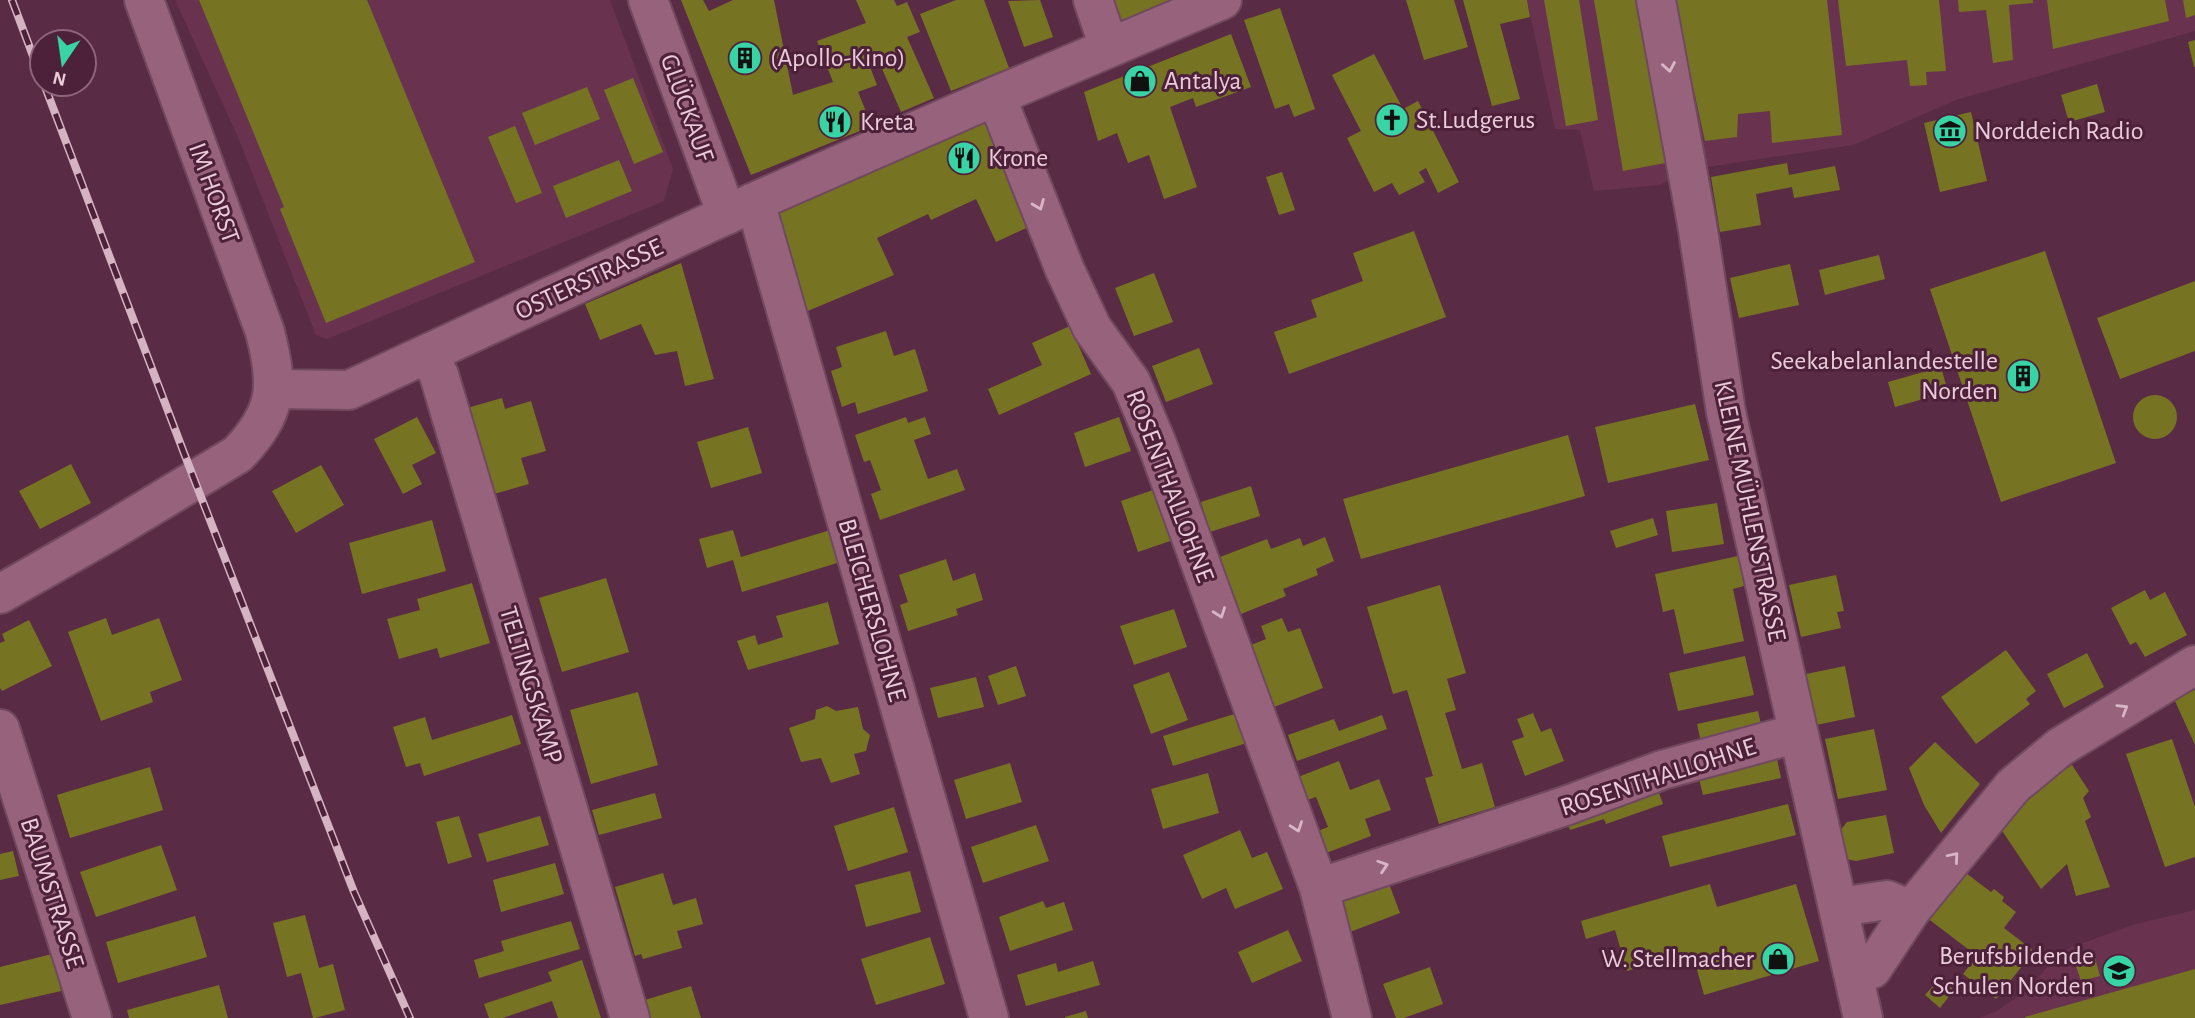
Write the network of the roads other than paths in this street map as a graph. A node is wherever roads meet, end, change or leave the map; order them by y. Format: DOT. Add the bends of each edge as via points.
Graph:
graph roads {
  1 [pos="144,0"];
  2 [pos="648,0"];
  3 [pos="1093,0"];
  4 [pos="1222,0"];
  5 [pos="1656,0"];
  6 [pos="1110,47"];
  7 [pos="996,96"];
  8 [pos="740,209"];
  9 [pos="428,354"];
  10 [pos="274,389"];
  11 [pos="0,594"];
  12 [pos="2195,665"];
  13 [pos="0,729"];
  14 [pos="1798,733"];
  15 [pos="1319,888"];
  16 [pos="1839,908"];
  17 [pos="1911,910"];
  18 [pos="1854,974"];
  19 [pos="92,1018"];
  20 [pos="630,1018"];
  21 [pos="989,1018"];
  22 [pos="1352,1018"];
  23 [pos="1863,1018"];
  1 -- 10 [label="street, IM HORST" via="265,332"];
  2 -- 8 [label="street, GLÜCKAUF"];
  3 -- 6 [label="street"];
  4 -- 6 [label="street, OSTERSTRASSE"];
  5 -- 14 [label="street, KLEINE MÜHLENSTRASSE, one-way" via="1726,411"];
  6 -- 7 [label="street, OSTERSTRASSE"];
  7 -- 8 [label="street, OSTERSTRASSE"];
  7 -- 15 [label="street, ROSENTHALLOHNE, one-way" via="1065,270 1092,328 1130,382 1157,444"];
  8 -- 9 [label="street, OSTERSTRASSE"];
  8 -- 21 [label="street, BLEICHERSLOHNE" via="760,219"];
  9 -- 10 [label="street, OSTERSTRASSE" via="349,390"];
  9 -- 20 [label="street, TELTINGSKAMP" via="439,375"];
  10 -- 11 [label="street" via="261,424 237,454"];
  17 -- 12 [label="street, one-way" via="2013,786 2060,747"];
  13 -- 19 [label="street, BAUMSTRASSE"];
  15 -- 14 [label="street, ROSENTHALLOHNE, one-way" via="1662,770"];
  14 -- 16 [label="street, KLEINE MÜHLENSTRASSE"];
  15 -- 22 [label="street, ROSENTHALLOHNE"];
  16 -- 17 [label="street" via="1887,900"];
  16 -- 18 [label="street, KLEINE MÜHLENSTRASSE"];
  17 -- 18 [label="street" via="1872,969"];
  18 -- 23 [label="street, KLEINE MÜHLENSTRASSE"];
}
